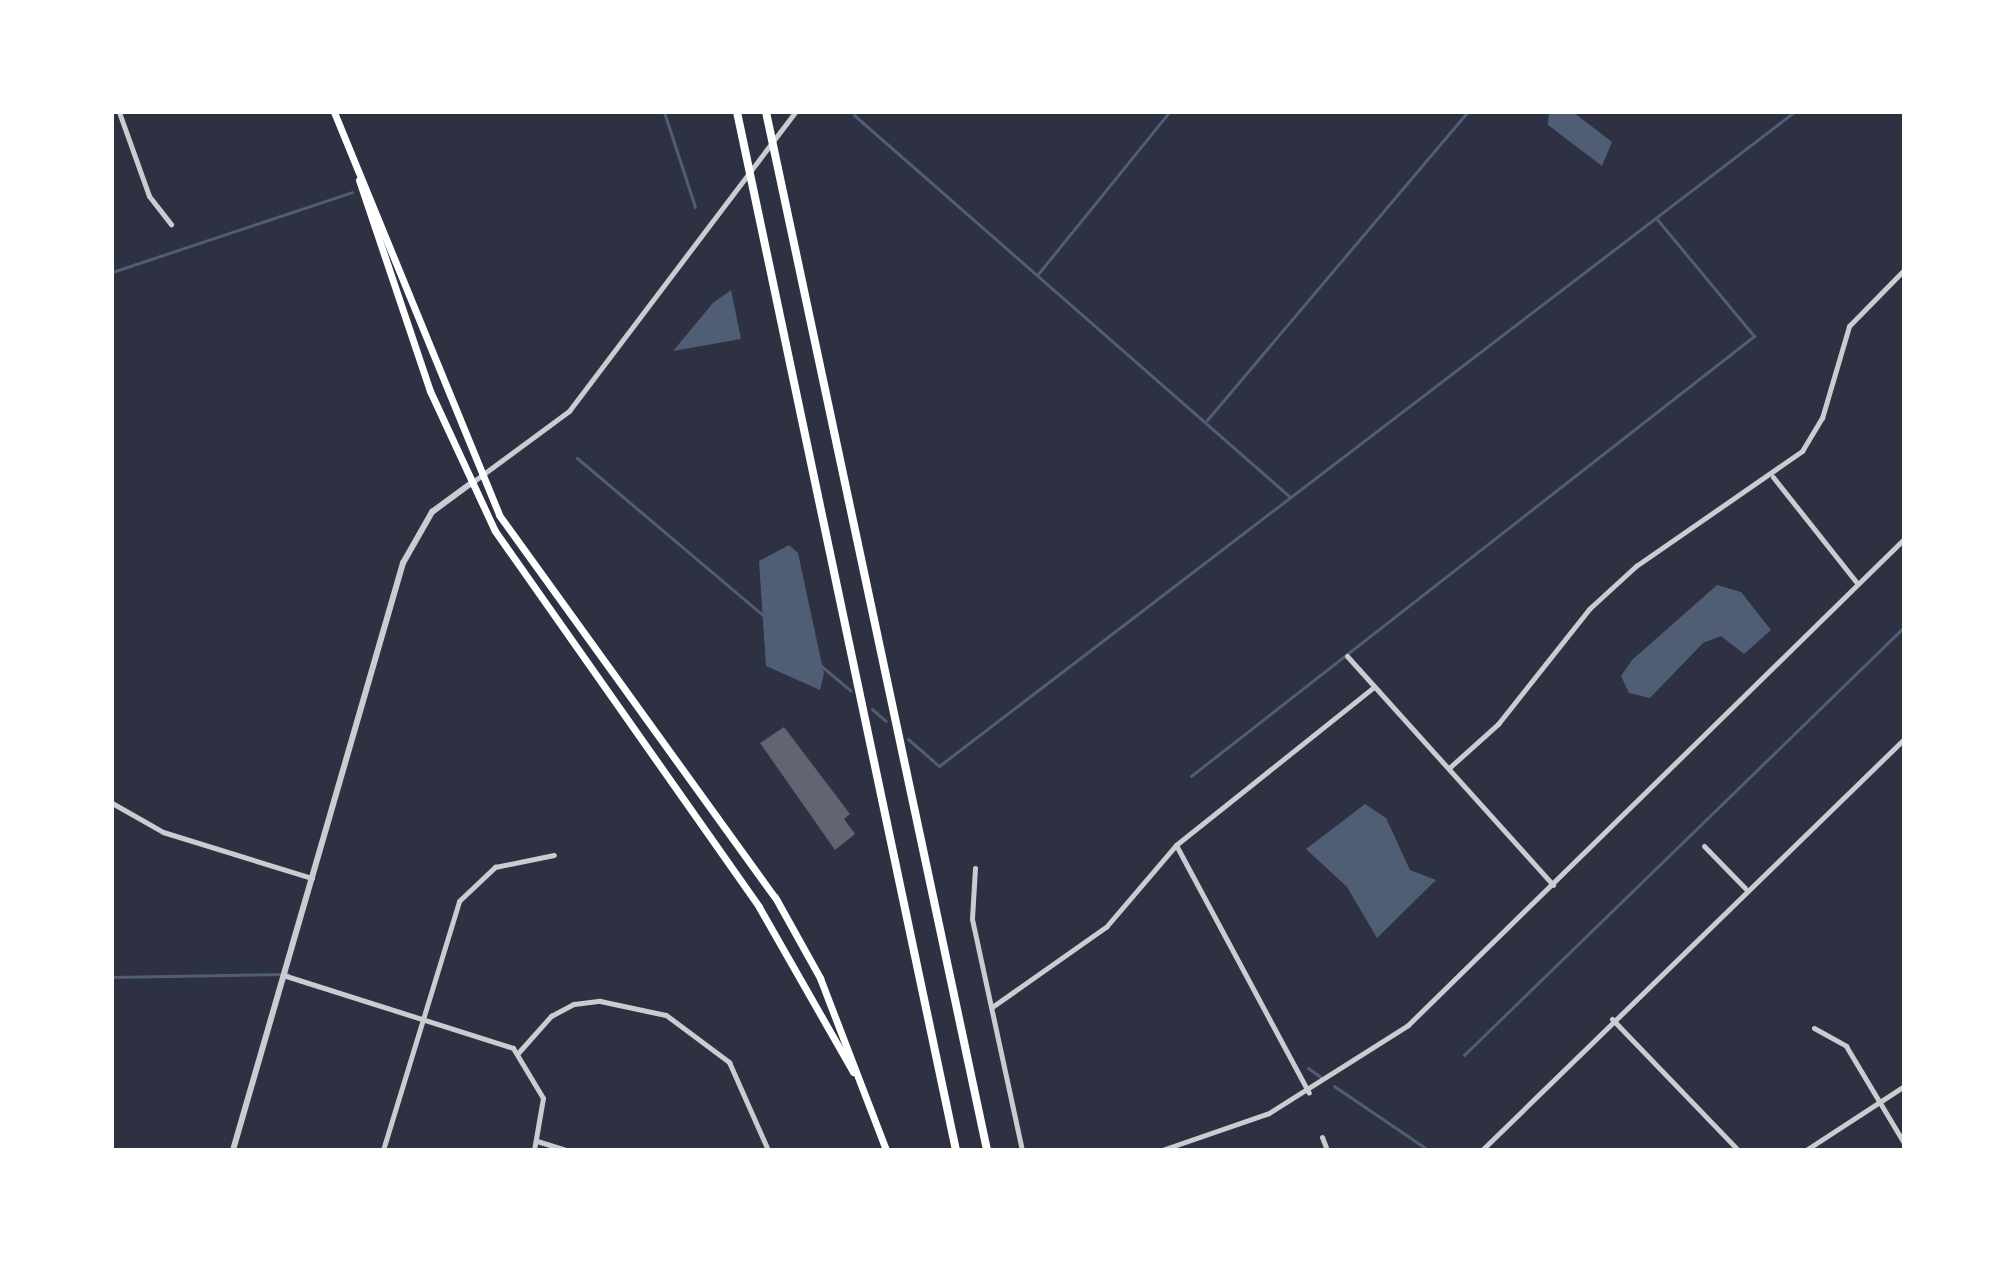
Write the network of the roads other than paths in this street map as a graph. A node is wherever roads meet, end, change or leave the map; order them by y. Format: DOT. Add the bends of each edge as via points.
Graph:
graph roads {
  1 [pos="119,112"];
  2 [pos="334,112"];
  3 [pos="737,112"];
  4 [pos="766,112"];
  5 [pos="795,112"];
  6 [pos="359,178"];
  7 [pos="171,224"];
  8 [pos="1904,270"];
  9 [pos="1773,477"];
  10 [pos="480,479"];
  11 [pos="470,484"];
  12 [pos="1904,539"];
  13 [pos="1857,583"];
  14 [pos="1347,656"];
  15 [pos="1374,687"];
  16 [pos="1904,739"];
  17 [pos="1449,768"];
  18 [pos="112,803"];
  19 [pos="1176,845"];
  20 [pos="1704,846"];
  21 [pos="554,855"];
  22 [pos="975,868"];
  23 [pos="312,878"];
  24 [pos="1553,885"];
  25 [pos="1745,888"];
  26 [pos="283,975"];
  27 [pos="992,1007"];
  28 [pos="423,1016"];
  29 [pos="1612,1019"];
  30 [pos="1814,1028"];
  31 [pos="518,1053"];
  32 [pos="1904,1086"];
  33 [pos="862,1089"];
  34 [pos="1309,1093"];
  35 [pos="1882,1102"];
  36 [pos="1322,1137"];
  37 [pos="537,1141"];
  38 [pos="1904,1143"];
  39 [pos="233,1150"];
  40 [pos="383,1150"];
  41 [pos="534,1150"];
  42 [pos="566,1150"];
  43 [pos="768,1150"];
  44 [pos="886,1150"];
  45 [pos="956,1150"];
  46 [pos="987,1150"];
  47 [pos="1022,1150"];
  48 [pos="1162,1150"];
  49 [pos="1327,1150"];
  50 [pos="1482,1150"];
  51 [pos="1738,1150"];
  52 [pos="1806,1150"];
  1 -- 7 [label="street" via="149,196"];
  2 -- 6 [label="main road"];
  3 -- 45 [label="highway"];
  4 -- 46 [label="highway"];
  5 -- 10 [label="street" via="569,411"];
  6 -- 10 [label="main road"];
  6 -- 11 [label="main road"];
  8 -- 9 [label="street" via="1849,326 1822,418 1802,451"];
  9 -- 13 [label="street"];
  9 -- 17 [label="street" via="1624,576 1589,609 1498,724"];
  10 -- 11 [label="street"];
  10 -- 33 [label="main road" via="523,555 775,897 820,978"];
  11 -- 23 [label="street" via="432,512 403,563"];
  11 -- 33 [label="main road" via="513,559 759,907"];
  12 -- 13 [label="street"];
  13 -- 24 [label="street"];
  14 -- 15 [label="street"];
  15 -- 17 [label="street"];
  15 -- 19 [label="street"];
  16 -- 25 [label="street"];
  17 -- 24 [label="street"];
  18 -- 23 [label="street" via="163,832"];
  19 -- 27 [label="street" via="1113,921"];
  19 -- 34 [label="street"];
  20 -- 25 [label="street"];
  21 -- 28 [label="street" via="495,867 466,890"];
  22 -- 27 [label="street" via="969,899"];
  23 -- 26 [label="street"];
  24 -- 34 [label="street" via="1408,1025"];
  25 -- 29 [label="street"];
  26 -- 28 [label="street"];
  26 -- 39 [label="street"];
  27 -- 47 [label="street"];
  28 -- 31 [label="street"];
  28 -- 40 [label="street"];
  29 -- 50 [label="street"];
  29 -- 51 [label="street"];
  30 -- 35 [label="street" via="1846,1046"];
  31 -- 37 [label="street" via="543,1098"];
  31 -- 43 [label="street" via="551,1016 574,1004 600,1001 666,1015 695,1029 729,1062"];
  32 -- 35 [label="street"];
  33 -- 44 [label="main road"];
  34 -- 48 [label="street"];
  35 -- 38 [label="street"];
  35 -- 52 [label="street"];
  36 -- 49 [label="street"];
  37 -- 41 [label="street"];
  37 -- 42 [label="street"];
}
